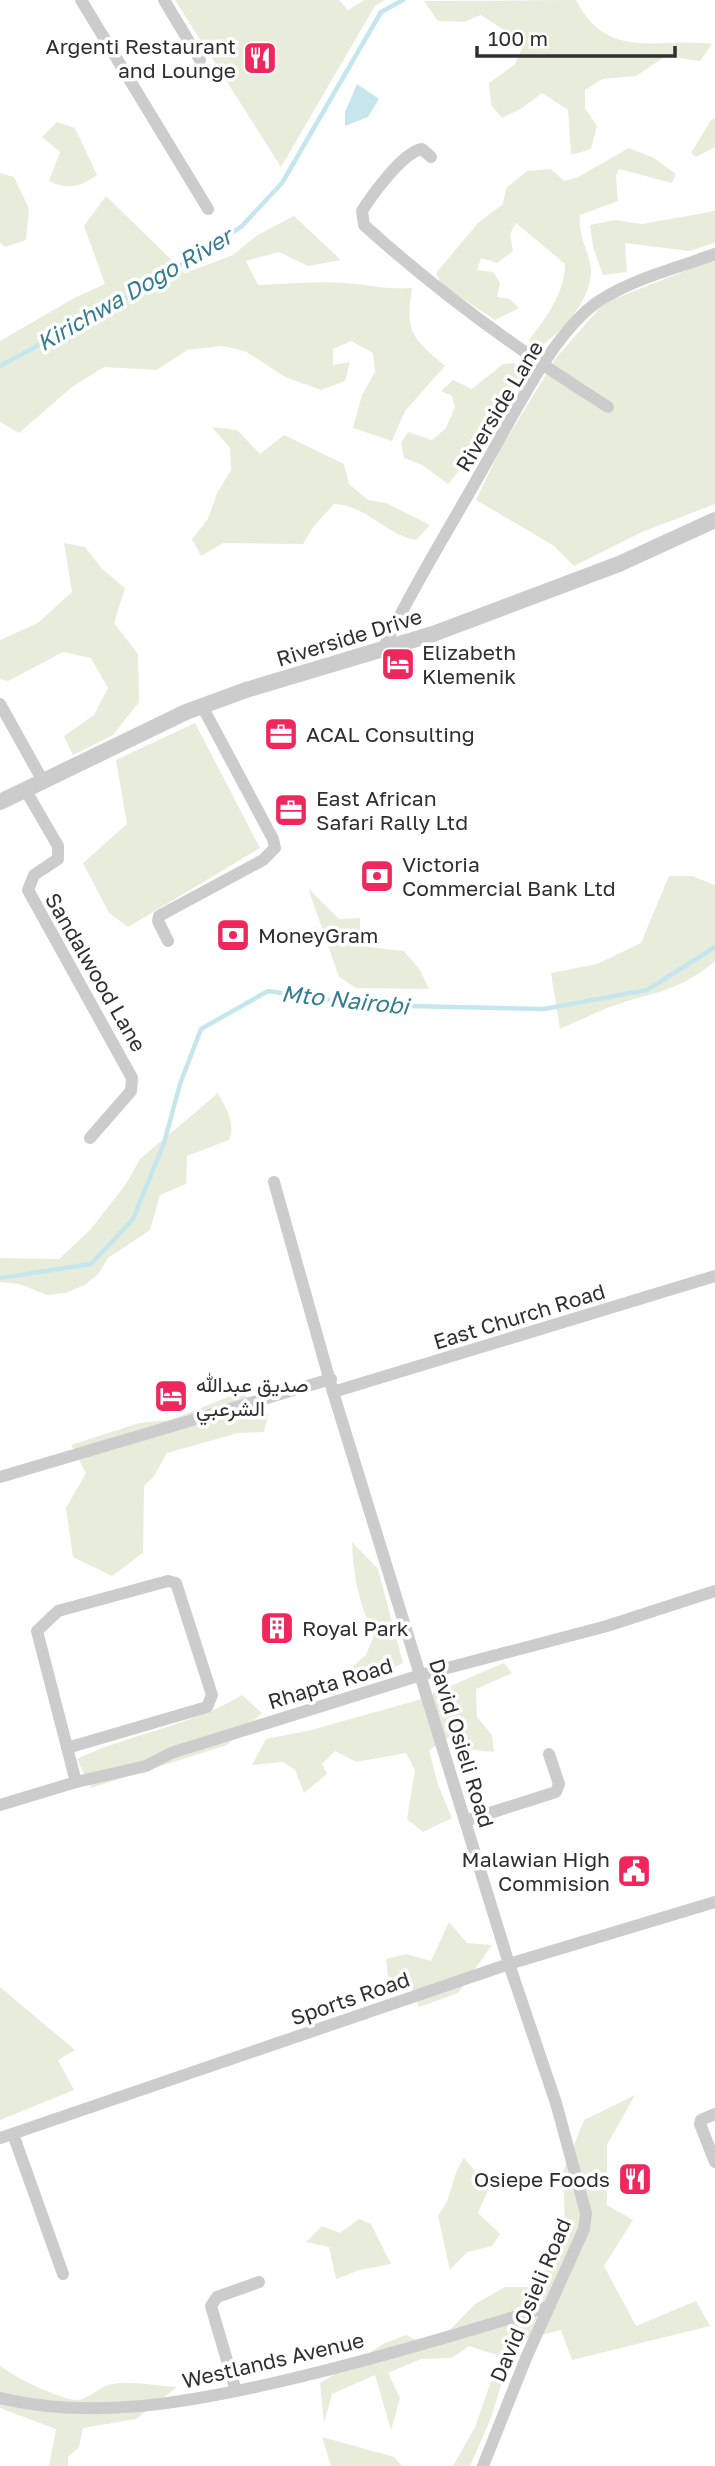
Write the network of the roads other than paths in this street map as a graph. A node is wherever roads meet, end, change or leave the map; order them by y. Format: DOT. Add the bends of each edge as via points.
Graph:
graph roads {
  1 [pos="81,0"];
  2 [pos="164,0"];
  3 [pos="200,60"];
  4 [pos="431,157"];
  5 [pos="208,209"];
  6 [pos="715,254"];
  7 [pos="543,366"];
  8 [pos="608,407"];
  9 [pos="715,520"];
  10 [pos="383,649"];
  11 [pos="0,704"];
  12 [pos="202,706"];
  13 [pos="44,783"];
  14 [pos="26,791"];
  15 [pos="0,802"];
  16 [pos="168,941"];
  17 [pos="90,1138"];
  18 [pos="274,1182"];
  19 [pos="715,1276"];
  20 [pos="332,1385"];
  21 [pos="0,1478"];
  22 [pos="715,1591"];
  23 [pos="421,1675"];
  24 [pos="67,1748"];
  25 [pos="549,1754"];
  26 [pos="76,1782"];
  27 [pos="0,1805"];
  28 [pos="466,1821"];
  29 [pos="715,1902"];
  30 [pos="509,1964"];
  31 [pos="715,2114"];
  32 [pos="13,2134"];
  33 [pos="0,2138"];
  34 [pos="715,2162"];
  35 [pos="63,2274"];
  36 [pos="260,2282"];
  37 [pos="550,2306"];
  38 [pos="236,2391"];
  39 [pos="0,2398"];
  40 [pos="483,2466"];
  1 -- 5 [label="street"];
  2 -- 3 [label="street"];
  4 -- 7 [label="street" via="422,149 415,150 385,179 362,211 364,225 402,260"];
  6 -- 7 [label="street, Riverside Lane" via="601,300 569,331"];
  7 -- 8 [label="street"];
  7 -- 10 [label="street, Riverside Lane"];
  9 -- 10 [label="street, Riverside Drive" via="619,564"];
  10 -- 12 [label="street, Riverside Drive"];
  11 -- 13 [label="street"];
  12 -- 13 [label="street, Riverside Drive"];
  12 -- 16 [label="street" via="275,848 263,860 159,916"];
  13 -- 14 [label="street, Riverside Drive"];
  14 -- 15 [label="street, Riverside Drive"];
  14 -- 17 [label="street, Sandalwood Lane" via="59,855 34,875 28,890 132,1078 131,1091"];
  18 -- 20 [label="street, David Osieli Road"];
  19 -- 20 [label="street, East Church Road"];
  20 -- 21 [label="street, East Church Road"];
  20 -- 23 [label="street, David Osieli Road"];
  22 -- 23 [label="street, Rhapta Road" via="607,1626"];
  23 -- 26 [label="street, Rhapta Road" via="171,1753 146,1766"];
  23 -- 28 [label="street, David Osieli Road"];
  24 -- 24 [label="street" via="37,1631 58,1611 169,1581 176,1583 212,1695 207,1707"];
  24 -- 26 [label="street"];
  25 -- 28 [label="street" via="559,1784 556,1792"];
  26 -- 27 [label="street, Rhapta Road"];
  28 -- 30 [label="street, David Osieli Road"];
  29 -- 30 [label="street, Sports Road"];
  30 -- 32 [label="street, Sports Road"];
  30 -- 37 [label="street, David Osieli Road" via="556,2103 586,2213 584,2229"];
  31 -- 34 [label="street" via="700,2124"];
  32 -- 33 [label="street, Sports Road"];
  32 -- 35 [label="street"];
  36 -- 38 [label="street" via="216,2297 211,2306"];
  37 -- 38 [label="street, Westlands Avenue" via="353,2364"];
  37 -- 40 [label="street, David Osieli Road"];
  38 -- 39 [label="street, Westlands Avenue" via="104,2410 62,2409"];
}
